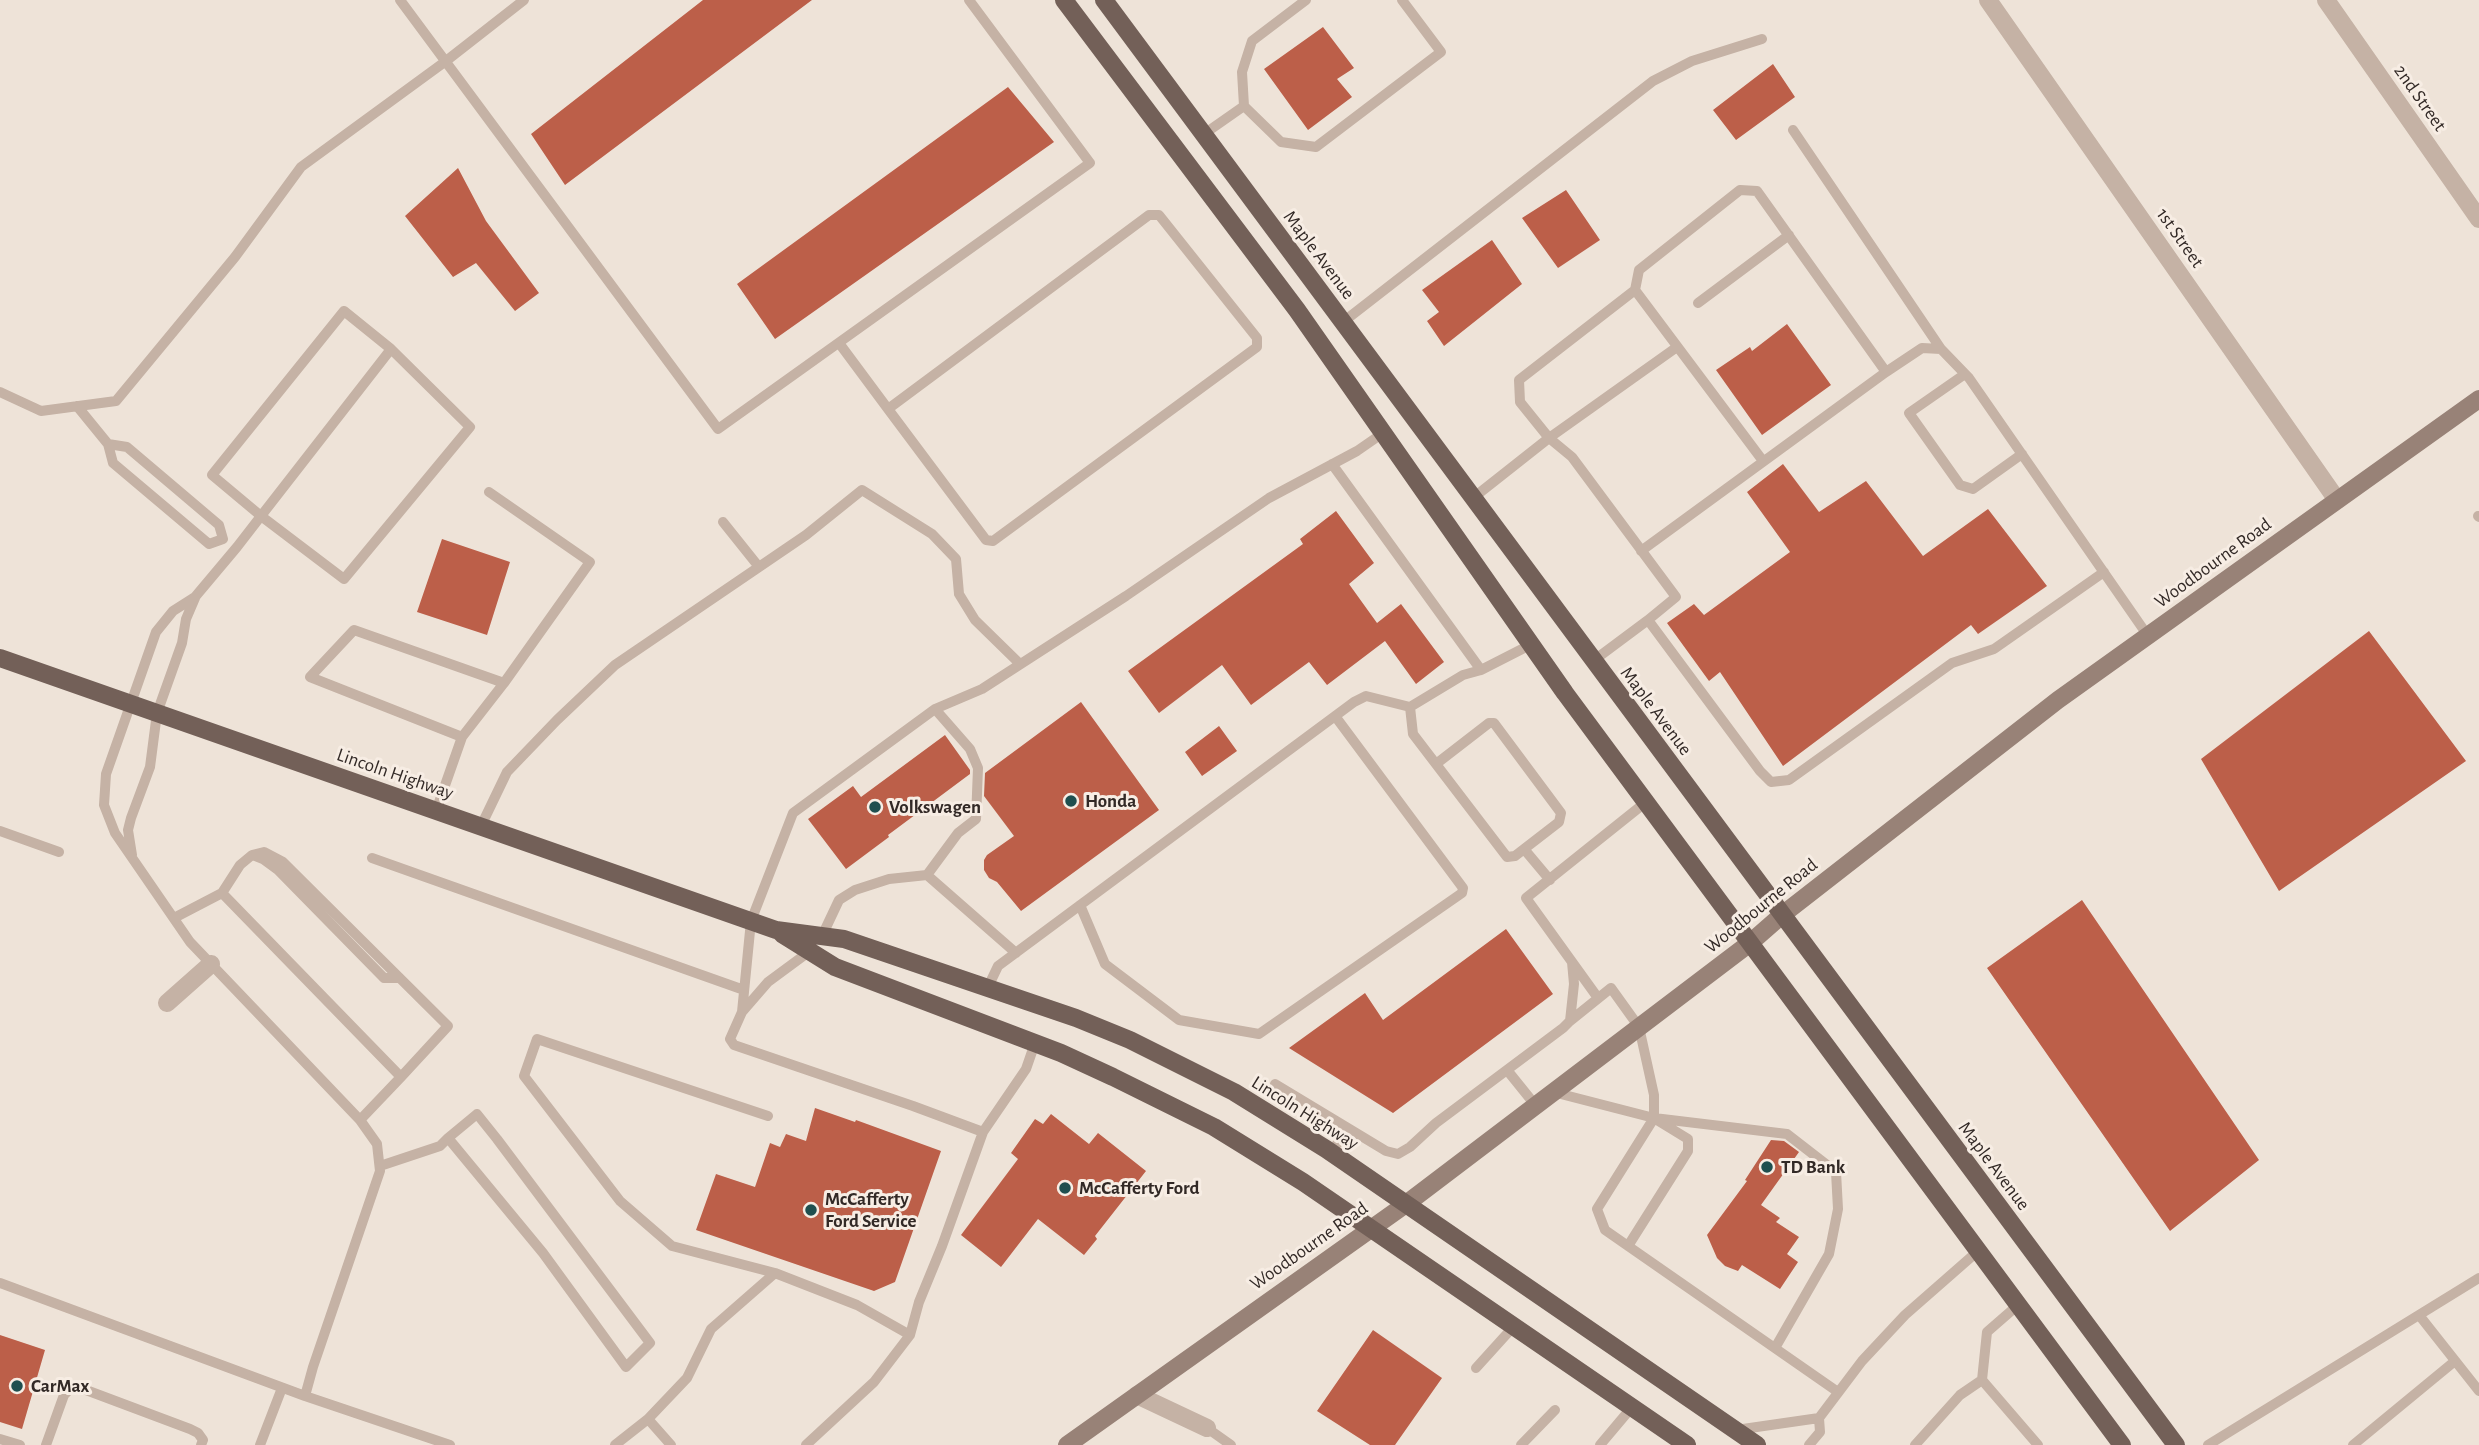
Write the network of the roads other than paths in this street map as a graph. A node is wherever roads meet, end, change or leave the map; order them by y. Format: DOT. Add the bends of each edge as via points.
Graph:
graph roads {
  1 [pos="400,0"];
  2 [pos="524,0"];
  3 [pos="969,0"];
  4 [pos="1064,0"];
  5 [pos="1104,0"];
  6 [pos="1306,0"];
  7 [pos="1402,0"];
  8 [pos="1988,0"];
  9 [pos="2326,0"];
  10 [pos="1762,39"];
  11 [pos="446,61"];
  12 [pos="1244,106"];
  13 [pos="1793,130"];
  14 [pos="1204,134"];
  15 [pos="2479,219"];
  16 [pos="1789,235"];
  17 [pos="1635,290"];
  18 [pos="1698,303"];
  19 [pos="1343,322"];
  20 [pos="839,343"];
  21 [pos="1677,347"];
  22 [pos="391,349"];
  23 [pos="1941,349"];
  24 [pos="1886,372"];
  25 [pos="1965,374"];
  26 [pos="0,392"];
  27 [pos="2479,398"];
  28 [pos="76,406"];
  29 [pos="888,409"];
  30 [pos="1383,433"];
  31 [pos="1549,438"];
  32 [pos="108,444"];
  33 [pos="2022,454"];
  34 [pos="1763,461"];
  35 [pos="1332,464"];
  36 [pos="489,492"];
  37 [pos="1473,498"];
  38 [pos="2337,500"];
  39 [pos="261,516"];
  40 [pos="723,522"];
  41 [pos="223,539"];
  42 [pos="237,547"];
  43 [pos="1641,551"];
  44 [pos="759,567"];
  45 [pos="2104,572"];
  46 [pos="195,597"];
  47 [pos="1648,620"];
  48 [pos="2147,636"];
  49 [pos="1530,645"];
  50 [pos="0,658"];
  51 [pos="1594,661"];
  52 [pos="1020,664"];
  53 [pos="1481,670"];
  54 [pos="504,683"];
  55 [pos="131,704"];
  56 [pos="1410,708"];
  57 [pos="935,709"];
  58 [pos="157,713"];
  59 [pos="1335,716"];
  60 [pos="462,737"];
  61 [pos="1436,764"];
  62 [pos="1646,802"];
  63 [pos="436,811"];
  64 [pos="481,826"];
  65 [pos="0,831"];
  66 [pos="1524,849"];
  67 [pos="59,852"];
  68 [pos="372,858"];
  69 [pos="134,861"];
  70 [pos="927,876"];
  71 [pos="1550,880"];
  72 [pos="222,893"];
  73 [pos="1080,905"];
  74 [pos="1782,915"];
  75 [pos="174,918"];
  76 [pos="751,921"];
  77 [pos="776,930"];
  78 [pos="822,936"];
  79 [pos="1750,943"];
  80 [pos="810,951"];
  81 [pos="1016,953"];
  82 [pos="1572,962"];
  83 [pos="211,964"];
  84 [pos="988,987"];
  85 [pos="744,990"];
  86 [pos="1598,999"];
  87 [pos="167,1003"];
  88 [pos="742,1012"];
  89 [pos="1570,1021"];
  90 [pos="1639,1027"];
  91 [pos="1035,1044"];
  92 [pos="1507,1070"];
  93 [pos="401,1077"];
  94 [pos="1275,1084"];
  95 [pos="1553,1093"];
  96 [pos="1536,1106"];
  97 [pos="768,1116"];
  98 [pos="1654,1118"];
  99 [pos="360,1119"];
  100 [pos="1347,1129"];
  101 [pos="983,1132"];
  102 [pos="449,1138"];
  103 [pos="1331,1153"];
  104 [pos="380,1166"];
  105 [pos="1406,1204"];
  106 [pos="1370,1228"];
  107 [pos="1628,1246"];
  108 [pos="1978,1251"];
  109 [pos="775,1273"];
  110 [pos="2479,1278"];
  111 [pos="0,1283"];
  112 [pos="2018,1305"];
  113 [pos="2419,1315"];
  114 [pos="1514,1326"];
  115 [pos="910,1335"];
  116 [pos="1775,1348"];
  117 [pos="2455,1361"];
  118 [pos="1476,1368"];
  119 [pos="1982,1380"];
  120 [pos="282,1388"];
  121 [pos="2479,1391"];
  122 [pos="1838,1392"];
  123 [pos="1137,1395"];
  124 [pos="305,1396"];
  125 [pos="1632,1407"];
  126 [pos="1555,1410"];
  127 [pos="1819,1418"];
  128 [pos="648,1419"];
  129 [pos="2107,1425"];
  130 [pos="1207,1428"];
  131 [pos="1736,1430"];
  132 [pos="0,1439"];
  133 [pos="20,1445"];
  134 [pos="46,1445"];
  135 [pos="201,1445"];
  136 [pos="260,1445"];
  137 [pos="450,1445"];
  138 [pos="615,1445"];
  139 [pos="671,1445"];
  140 [pos="806,1445"];
  141 [pos="1067,1445"];
  142 [pos="1231,1445"];
  143 [pos="1521,1445"];
  144 [pos="1600,1445"];
  145 [pos="1687,1445"];
  146 [pos="1757,1445"];
  147 [pos="1809,1445"];
  148 [pos="1914,1445"];
  149 [pos="2038,1445"];
  150 [pos="2122,1445"];
  151 [pos="2138,1445"];
  152 [pos="2176,1445"];
  153 [pos="2208,1445"];
  154 [pos="2353,1445"];
  1 -- 11 [label="lane"];
  2 -- 11 [label="lane"];
  3 -- 20 [label="lane" via="1090,163"];
  4 -- 30 [label="main road" via="1297,310"];
  5 -- 14 [label="main road, Maple Avenue"];
  6 -- 12 [label="lane" via="1252,41 1242,72"];
  7 -- 12 [label="lane" via="1441,52 1316,147 1281,142"];
  8 -- 38 [label="street, 1st Street"];
  9 -- 15 [label="street, 2nd Street"];
  10 -- 19 [label="lane" via="1692,61 1653,81"];
  11 -- 20 [label="lane" via="718,429"];
  11 -- 28 [label="lane" via="302,167 235,257 116,401"];
  12 -- 14 [label="lane"];
  13 -- 23 [label="lane"];
  14 -- 19 [label="main road, Maple Avenue"];
  16 -- 17 [label="lane" via="1757,191 1740,190 1639,270"];
  16 -- 18 [label="lane"];
  16 -- 24 [label="lane"];
  17 -- 21 [label="lane"];
  17 -- 31 [label="lane" via="1519,380 1520,402"];
  19 -- 37 [label="main road, Maple Avenue"];
  20 -- 29 [label="lane"];
  21 -- 31 [label="lane"];
  21 -- 34 [label="lane"];
  22 -- 39 [label="lane"];
  22 -- 39 [label="lane" via="344,311 212,475"];
  22 -- 39 [label="lane" via="470,427 344,579"];
  23 -- 24 [label="lane" via="1922,348"];
  23 -- 25 [label="lane"];
  24 -- 34 [label="lane"];
  25 -- 33 [label="lane"];
  25 -- 33 [label="lane" via="1909,413 1945,464 1960,485 1973,489"];
  26 -- 28 [label="lane" via="41,411"];
  27 -- 38 [label="main road, Woodbourne Road"];
  28 -- 32 [label="lane"];
  29 -- 29 [label="lane" via="1149,215 1159,215 1257,338 1257,347 993,541 986,540"];
  30 -- 35 [label="lane"];
  30 -- 49 [label="main road"];
  31 -- 37 [label="lane"];
  31 -- 43 [label="lane" via="1572,457"];
  32 -- 41 [label="lane" via="127,447 219,526"];
  32 -- 41 [label="lane" via="113,463 209,544"];
  33 -- 45 [label="lane"];
  34 -- 43 [label="lane"];
  35 -- 52 [label="lane" via="1269,498"];
  35 -- 53 [label="lane"];
  36 -- 54 [label="lane" via="590,562"];
  37 -- 51 [label="main road, Maple Avenue"];
  38 -- 48 [label="main road, Woodbourne Road"];
  39 -- 42 [label="lane"];
  40 -- 44 [label="lane"];
  41 -- 42 [label="lane"];
  42 -- 46 [label="lane"];
  43 -- 47 [label="lane" via="1676,597"];
  44 -- 52 [label="lane" via="862,491 932,534 956,559 959,594 975,621"];
  44 -- 64 [label="lane" via="615,665 507,772"];
  45 -- 47 [label="lane" via="1994,649 1952,663 1789,780 1771,782"];
  45 -- 48 [label="lane"];
  46 -- 55 [label="lane" via="173,611 156,632"];
  46 -- 58 [label="lane"];
  47 -- 51 [label="lane"];
  48 -- 74 [label="main road, Woodbourne Road"];
  49 -- 53 [label="lane"];
  49 -- 62 [label="main road"];
  50 -- 55 [label="main road, Lincoln Highway"];
  51 -- 74 [label="main road, Maple Avenue"];
  52 -- 57 [label="lane" via="982,689"];
  53 -- 56 [label="lane" via="1463,675"];
  54 -- 60 [label="lane"];
  54 -- 60 [label="lane" via="354,630 310,677"];
  55 -- 58 [label="main road, Lincoln Highway"];
  55 -- 69 [label="lane" via="103,789 107,819"];
  56 -- 59 [label="lane" via="1366,696"];
  56 -- 61 [label="lane" via="1413,734"];
  57 -- 70 [label="lane" via="970,749 978,768 976,819 958,832"];
  57 -- 76 [label="lane" via="793,813"];
  58 -- 63 [label="main road, Lincoln Highway"];
  58 -- 69 [label="lane" via="150,766 128,830"];
  59 -- 73 [label="lane"];
  59 -- 73 [label="lane" via="1463,888 1462,893 1259,1034 1178,1020 1105,964"];
  60 -- 63 [label="lane"];
  61 -- 66 [label="lane" via="1507,857"];
  61 -- 66 [label="lane" via="1494,723 1560,813 1559,822"];
  62 -- 71 [label="lane"];
  62 -- 79 [label="main road"];
  63 -- 64 [label="main road, Lincoln Highway"];
  64 -- 76 [label="main road, Lincoln Highway"];
  65 -- 67 [label="lane"];
  66 -- 71 [label="lane"];
  68 -- 85 [label="lane"];
  69 -- 75 [label="lane"];
  70 -- 78 [label="lane" via="889,879 855,890 839,900"];
  70 -- 81 [label="lane"];
  71 -- 82 [label="lane" via="1527,898"];
  72 -- 75 [label="lane"];
  72 -- 93 [label="lane"];
  72 -- 93 [label="lane" via="252,855 264,852 283,862 448,1026"];
  73 -- 81 [label="lane"];
  74 -- 79 [label="main road, Woodbourne Road"];
  74 -- 152 [label="main road, Maple Avenue"];
  75 -- 83 [label="lane"];
  76 -- 77 [label="main road, Lincoln Highway"];
  76 -- 85 [label="lane"];
  77 -- 78 [label="main road, Lincoln Highway"];
  77 -- 80 [label="main road, Lincoln Highway"];
  78 -- 84 [label="main road, Lincoln Highway" via="844,939"];
  79 -- 90 [label="main road, Woodbourne Road"];
  79 -- 108 [label="main road"];
  80 -- 88 [label="lane" via="768,982"];
  80 -- 91 [label="main road, Lincoln Highway" via="835,967"];
  81 -- 84 [label="lane" via="998,966"];
  82 -- 86 [label="lane"];
  82 -- 89 [label="lane"];
  83 -- 87 [label="street"];
  83 -- 99 [label="lane"];
  84 -- 103 [label="main road, Lincoln Highway" via="1076,1018 1189,1068"];
  85 -- 88 [label="lane"];
  86 -- 89 [label="lane"];
  86 -- 90 [label="lane" via="1611,988"];
  88 -- 101 [label="lane" via="730,1039 734,1045"];
  89 -- 92 [label="lane"];
  90 -- 95 [label="main road, Woodbourne Road"];
  90 -- 98 [label="lane" via="1654,1095"];
  91 -- 101 [label="lane" via="1026,1069"];
  91 -- 106 [label="main road, Lincoln Highway" via="1214,1127"];
  92 -- 96 [label="lane"];
  92 -- 100 [label="lane" via="1398,1154"];
  93 -- 99 [label="lane"];
  94 -- 100 [label="lane"];
  95 -- 96 [label="main road, Woodbourne Road"];
  95 -- 98 [label="lane"];
  96 -- 105 [label="main road, Woodbourne Road"];
  97 -- 109 [label="lane" via="537,1039 524,1076 620,1201 672,1246"];
  98 -- 107 [label="lane" via="1597,1209 1605,1230"];
  98 -- 107 [label="lane" via="1688,1139 1688,1151"];
  98 -- 116 [label="lane" via="1787,1134 1836,1172 1838,1209 1829,1254"];
  99 -- 104 [label="lane" via="377,1144"];
  100 -- 103 [label="lane"];
  101 -- 115 [label="lane"];
  102 -- 102 [label="lane" via="542,1253 626,1367 650,1343 497,1139 477,1114"];
  102 -- 104 [label="lane" via="440,1146"];
  103 -- 105 [label="main road, Lincoln Highway"];
  104 -- 124 [label="lane"];
  105 -- 106 [label="main road, Woodbourne Road"];
  105 -- 131 [label="main road, Lincoln Highway"];
  106 -- 114 [label="main road, Lincoln Highway"];
  106 -- 123 [label="main road, Woodbourne Road"];
  107 -- 116 [label="lane"];
  108 -- 112 [label="main road"];
  108 -- 122 [label="lane" via="1905,1315"];
  109 -- 115 [label="lane" via="857,1305"];
  109 -- 128 [label="lane" via="711,1329 687,1378"];
  110 -- 113 [label="lane"];
  111 -- 120 [label="lane"];
  112 -- 119 [label="lane" via="1987,1332"];
  112 -- 129 [label="main road"];
  113 -- 117 [label="lane"];
  113 -- 153 [label="lane"];
  114 -- 118 [label="lane"];
  114 -- 125 [label="main road, Lincoln Highway"];
  115 -- 140 [label="lane" via="874,1382"];
  116 -- 122 [label="lane"];
  117 -- 121 [label="lane"];
  117 -- 154 [label="lane"];
  119 -- 148 [label="lane" via="1960,1395"];
  119 -- 149 [label="lane"];
  120 -- 124 [label="lane"];
  120 -- 136 [label="lane"];
  122 -- 127 [label="lane"];
  123 -- 130 [label="street"];
  123 -- 141 [label="main road, Woodbourne Road"];
  124 -- 137 [label="lane"];
  125 -- 144 [label="lane"];
  125 -- 145 [label="main road, Lincoln Highway"];
  126 -- 143 [label="lane"];
  127 -- 131 [label="lane"];
  127 -- 147 [label="lane" via="1820,1432"];
  128 -- 138 [label="lane"];
  128 -- 139 [label="lane"];
  129 -- 150 [label="main road"];
  129 -- 151 [label="main road"];
  130 -- 142 [label="lane"];
  131 -- 146 [label="main road, Lincoln Highway"];
  132 -- 133 [label="lane"];
  134 -- 135 [label="lane" via="64,1395 78,1387 190,1429 203,1440"];
}
